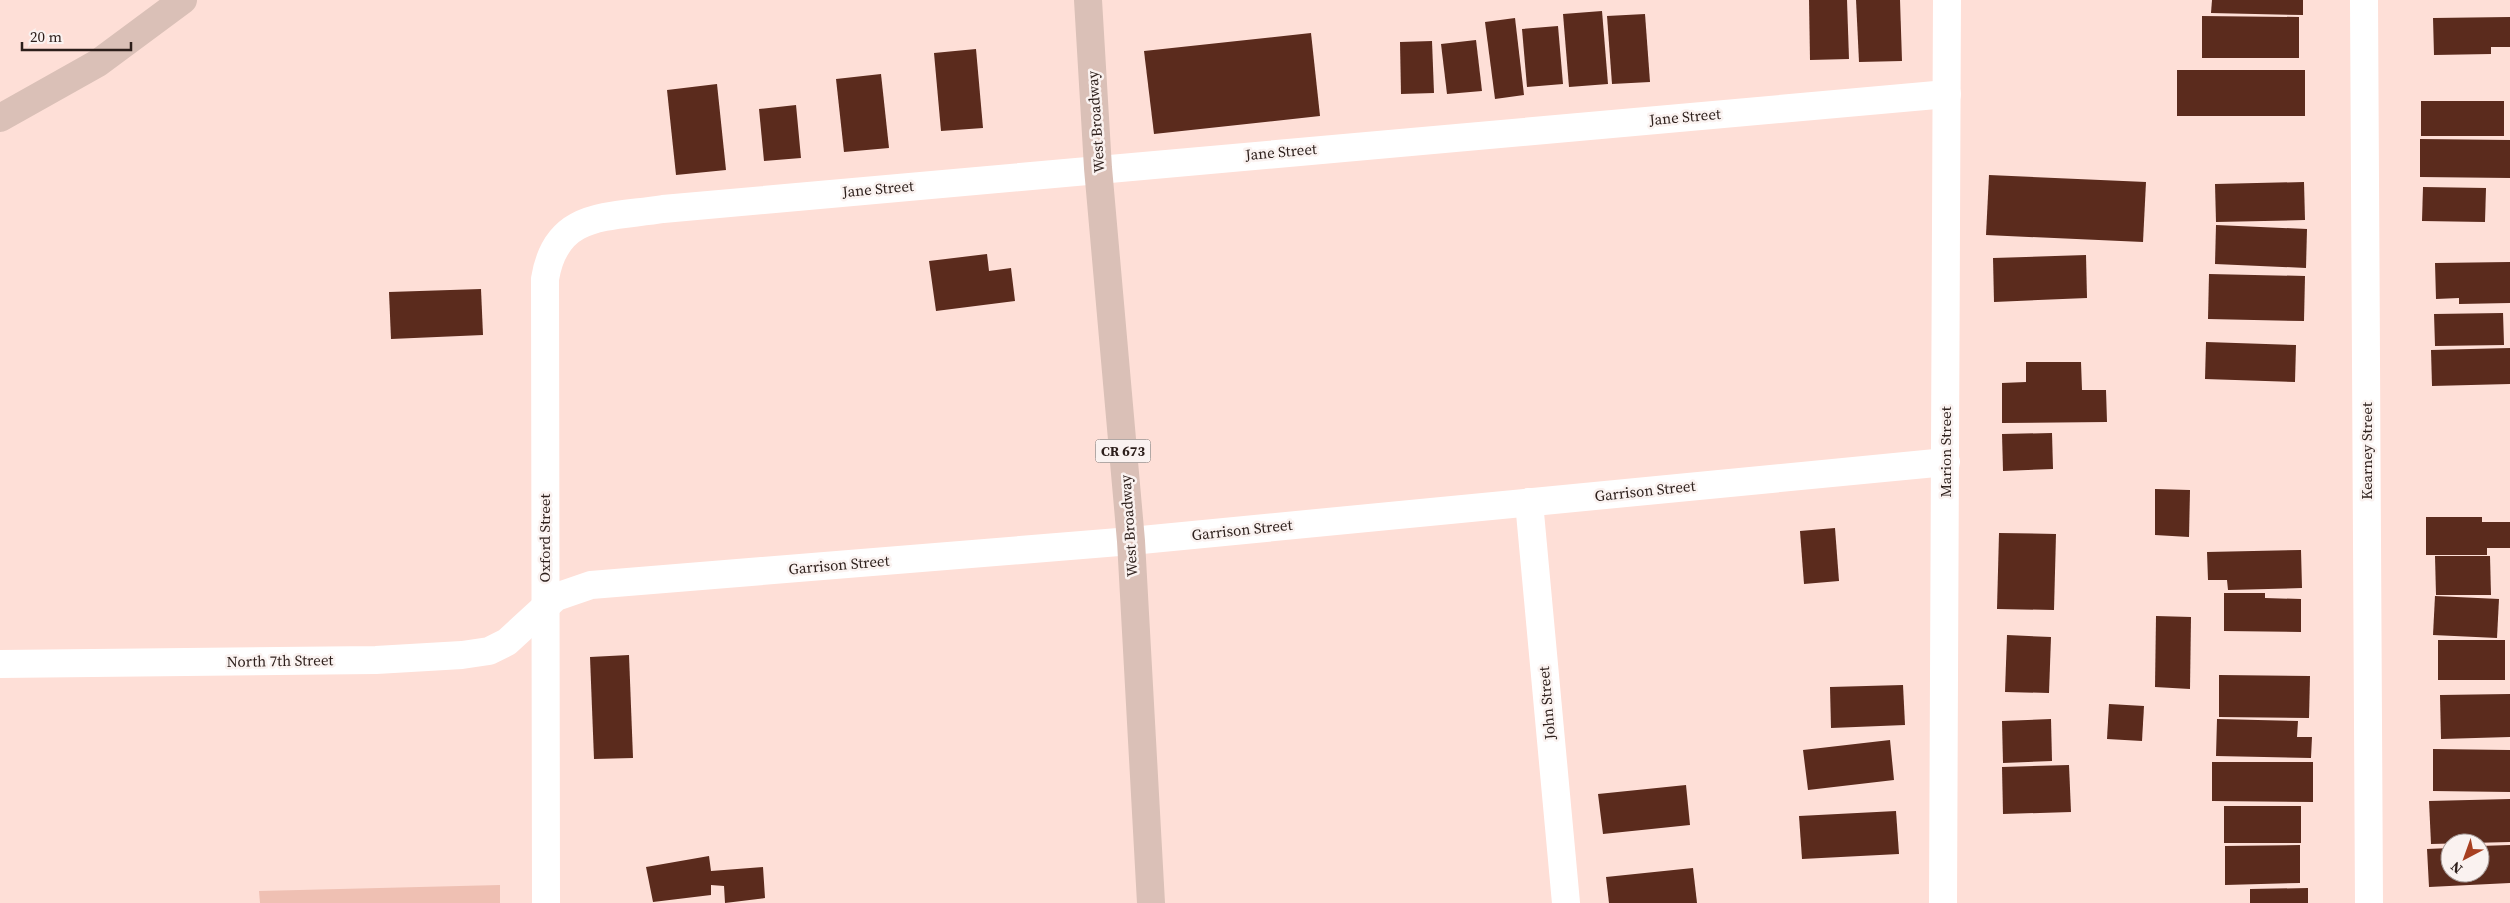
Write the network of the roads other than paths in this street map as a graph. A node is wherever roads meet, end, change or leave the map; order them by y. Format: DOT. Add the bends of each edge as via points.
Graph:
graph roads {
  1 [pos="183,0"];
  2 [pos="1088,0"];
  3 [pos="1947,0"];
  4 [pos="2364,0"];
  5 [pos="1947,94"];
  6 [pos="0,118"];
  7 [pos="1098,168"];
  8 [pos="616,216"];
  9 [pos="1946,462"];
  10 [pos="1529,502"];
  11 [pos="1131,541"];
  12 [pos="544,608"];
  13 [pos="0,664"];
  14 [pos="546,903"];
  15 [pos="1151,903"];
  16 [pos="1566,903"];
  17 [pos="1943,903"];
  18 [pos="2369,903"];
  1 -- 6 [label="main road" via="98,63"];
  2 -- 7 [label="main road, West Broadway / CR 673"];
  3 -- 5 [label="street, Marion Street"];
  4 -- 18 [label="street, Kearney Street"];
  5 -- 7 [label="street, Jane Street"];
  5 -- 9 [label="street, Marion Street"];
  7 -- 8 [label="street, Jane Street"];
  7 -- 11 [label="main road, West Broadway / CR 673"];
  8 -- 12 [label="street, Oxford Street" via="586,221 565,234 555,245 545,279"];
  9 -- 10 [label="street, Garrison Street"];
  9 -- 17 [label="street, Marion Street"];
  10 -- 11 [label="street, Garrison Street"];
  10 -- 16 [label="street, John Street"];
  11 -- 12 [label="street, Garrison Street" via="591,585 556,597"];
  11 -- 15 [label="main road, West Broadway / CR 673"];
  12 -- 13 [label="street, North 7th Street" via="508,642 489,651 462,655 376,660"];
  12 -- 14 [label="street, Oxford Street"];
}
